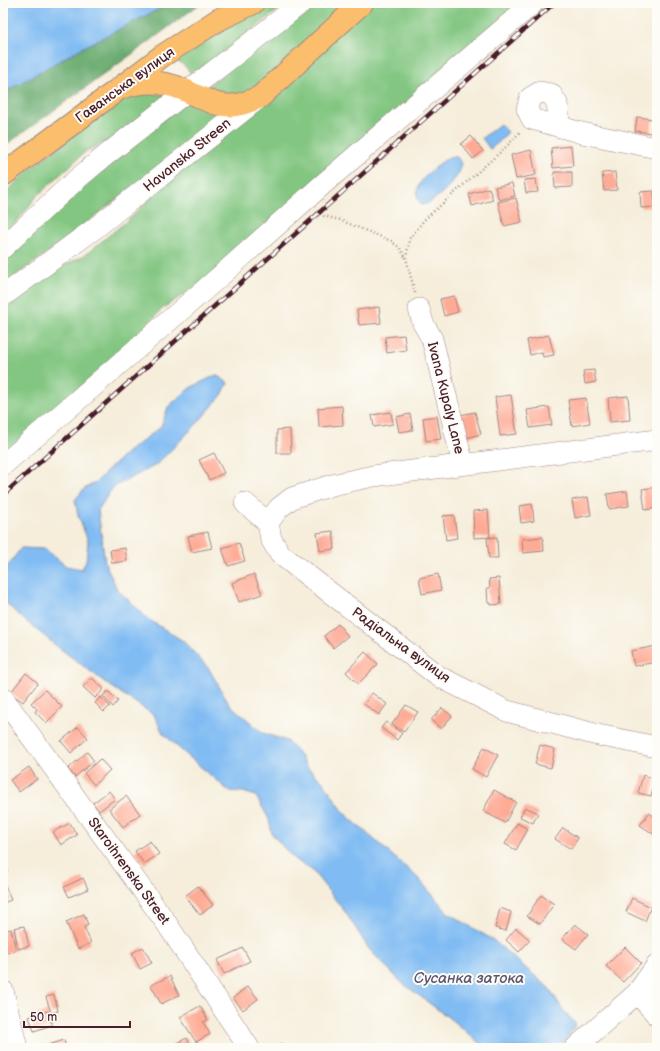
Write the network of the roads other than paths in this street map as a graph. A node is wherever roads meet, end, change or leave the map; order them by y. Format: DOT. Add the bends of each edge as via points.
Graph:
graph roads {
  1 [pos="253,3"];
  2 [pos="301,3"];
  3 [pos="362,3"];
  4 [pos="533,3"];
  5 [pos="120,88"];
  6 [pos="187,91"];
  7 [pos="260,98"];
  8 [pos="560,127"];
  9 [pos="657,148"];
  10 [pos="3,175"];
  11 [pos="3,248"];
  12 [pos="3,296"];
  13 [pos="419,309"];
  14 [pos="657,440"];
  15 [pos="463,464"];
  16 [pos="3,465"];
  17 [pos="245,503"];
  18 [pos="268,524"];
  19 [pos="3,698"];
  20 [pos="657,747"];
  21 [pos="657,965"];
  22 [pos="3,991"];
  23 [pos="637,993"];
  24 [pos="657,1015"];
  25 [pos="17,1048"];
  26 [pos="249,1048"];
  27 [pos="575,1048"];
  1 -- 5 [label="main road, Гаванська вулиця" via="218,20 162,56"];
  2 -- 6 [label="street"];
  3 -- 7 [label="main road, Havanska Streen"];
  4 -- 16 [label="street"];
  5 -- 6 [label="main road" via="154,82"];
  5 -- 10 [label="main road, Гаванська вулиця"];
  6 -- 7 [label="main road" via="222,105 233,106"];
  6 -- 11 [label="street" via="83,175"];
  7 -- 12 [label="street, Havanska Streen" via="94,229"];
  8 -- 8 [label="street" via="532,119 527,109 530,98 540,92 551,94 557,103"];
  8 -- 9 [label="street"];
  13 -- 15 [label="street, Ivana Kupaly Lane" via="432,339"];
  14 -- 15 [label="street"];
  15 -- 18 [label="street" via="332,484 292,498 279,508"];
  17 -- 18 [label="street"];
  18 -- 20 [label="street, Радіальна вулиця" via="271,538 280,554 438,676 507,711 598,735"];
  19 -- 26 [label="street, Staroihrenska Street" via="164,920"];
  21 -- 23 [label="street"];
  22 -- 25 [label="street"];
  23 -- 24 [label="street"];
  23 -- 27 [label="street"];
}
